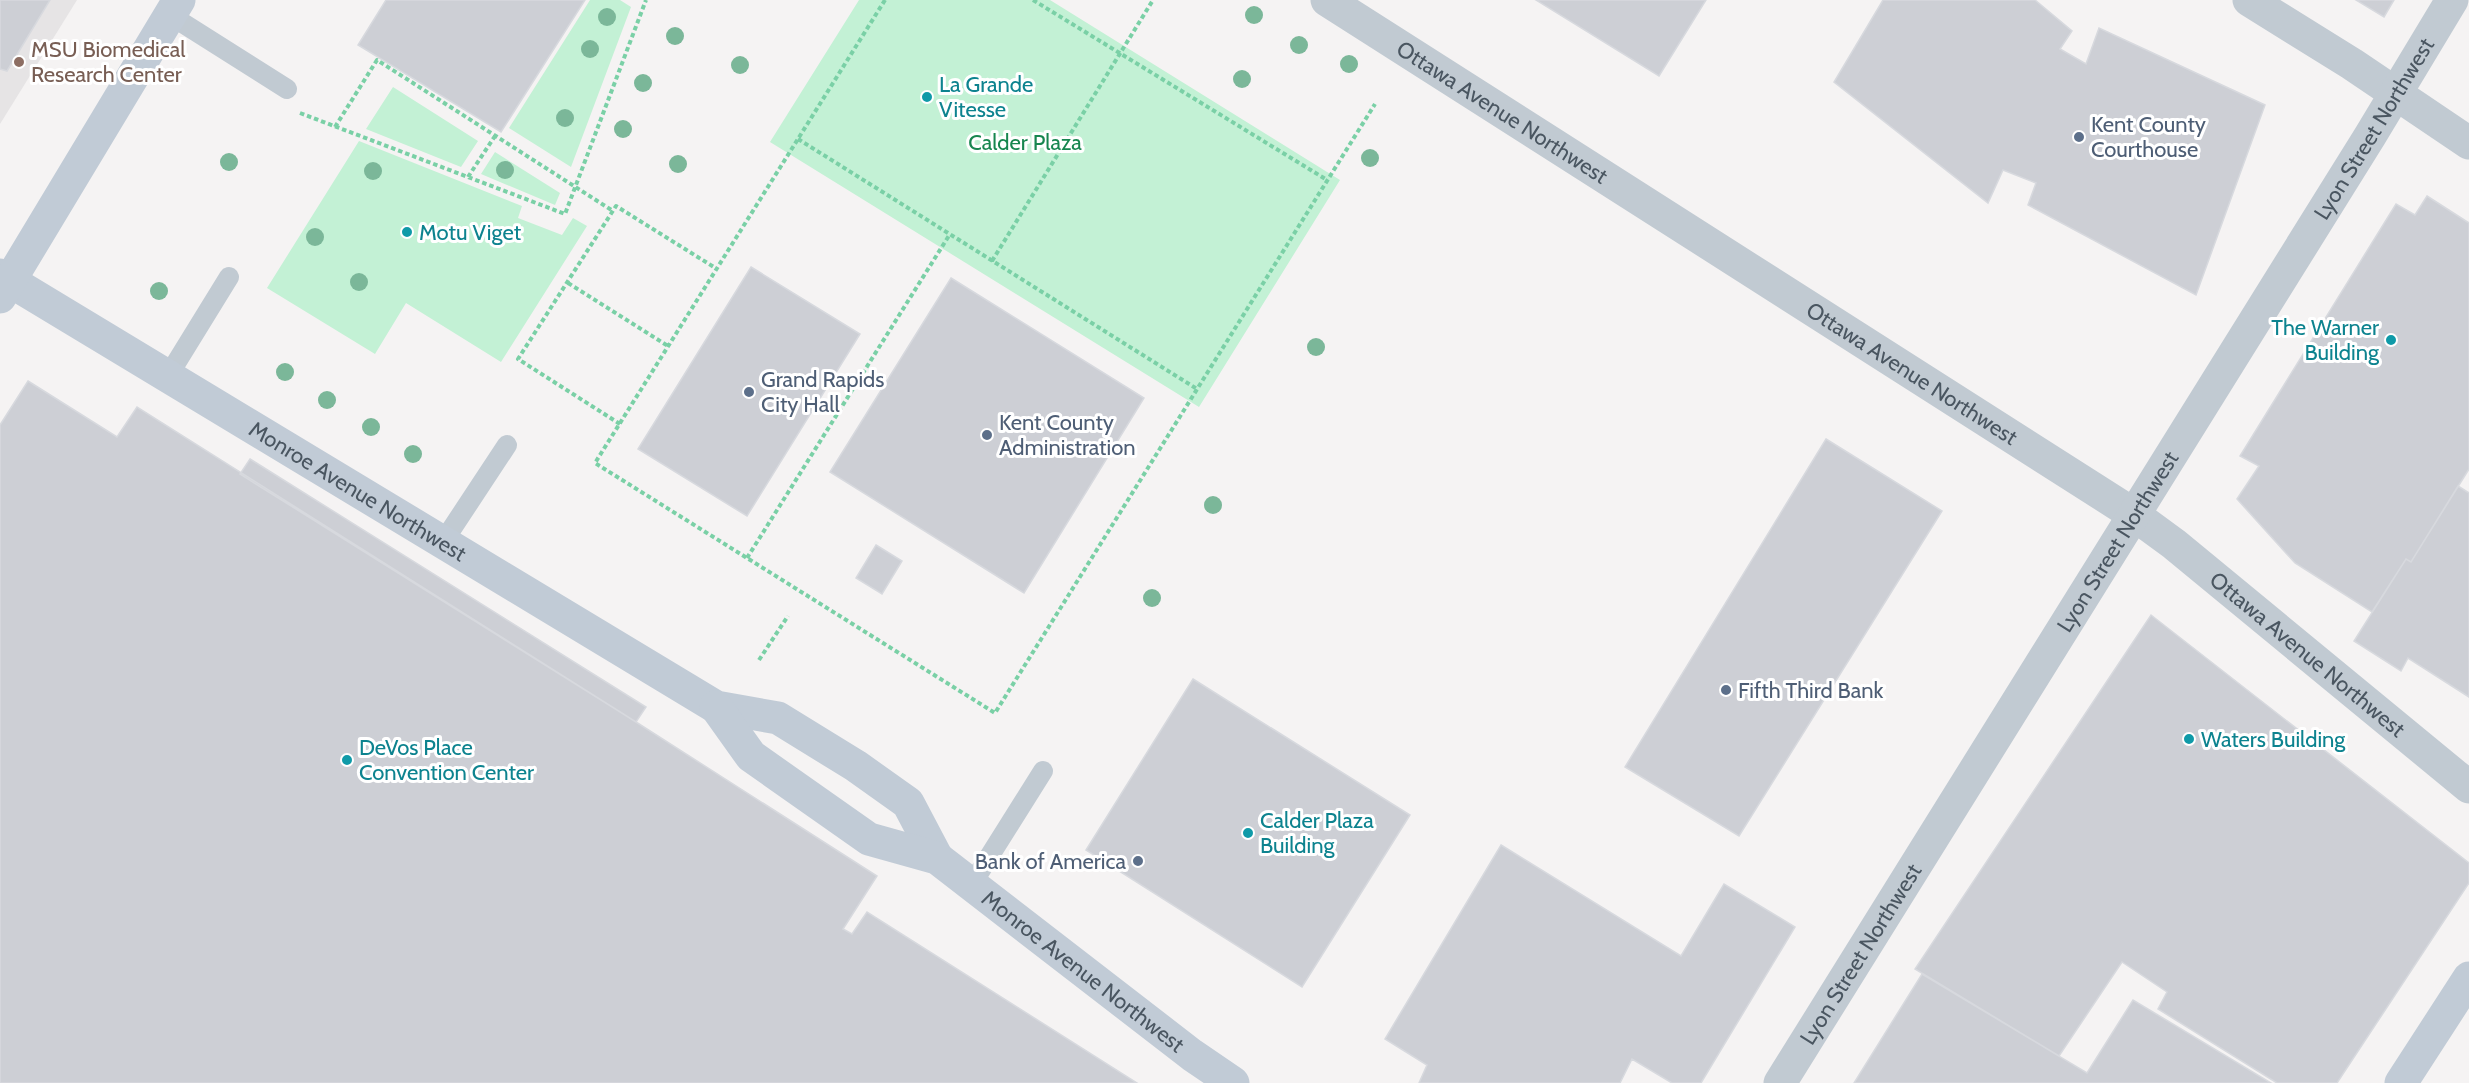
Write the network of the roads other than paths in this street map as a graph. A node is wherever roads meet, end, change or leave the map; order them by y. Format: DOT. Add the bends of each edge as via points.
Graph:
graph roads {
  1 [pos="1327,0"];
  2 [pos="2249,0"];
  3 [pos="2452,0"];
  4 [pos="175,7"];
  5 [pos="287,89"];
  6 [pos="2396,94"];
  7 [pos="2469,143"];
  8 [pos="229,277"];
  9 [pos="3,284"];
  10 [pos="168,376"];
  11 [pos="507,445"];
  12 [pos="2133,514"];
  13 [pos="443,542"];
  14 [pos="716,707"];
  15 [pos="1043,771"];
  16 [pos="2469,787"];
  17 [pos="937,858"];
  18 [pos="972,884"];
  19 [pos="2469,978"];
  20 [pos="1233,1083"];
  21 [pos="1780,1083"];
  22 [pos="2401,1083"];
  1 -- 12 [label="street, Ottawa Avenue Northwest"];
  2 -- 6 [label="street"];
  3 -- 6 [label="street, Lyon Street Northwest"];
  4 -- 5 [label="lane"];
  4 -- 9 [label="main road"];
  6 -- 7 [label="street"];
  6 -- 12 [label="street, Lyon Street Northwest"];
  8 -- 10 [label="lane"];
  9 -- 10 [label="main road, Monroe Avenue Northwest"];
  10 -- 13 [label="main road, Monroe Avenue Northwest"];
  11 -- 13 [label="lane"];
  12 -- 16 [label="street, Ottawa Avenue Northwest"];
  12 -- 21 [label="street, Lyon Street Northwest"];
  13 -- 14 [label="main road, Monroe Avenue Northwest"];
  14 -- 17 [label="main road, Monroe Avenue Northwest" via="751,756 869,839"];
  14 -- 17 [label="main road, Monroe Avenue Northwest" via="778,718 856,766 908,803"];
  15 -- 18 [label="lane"];
  17 -- 18 [label="main road, Monroe Avenue Northwest"];
  18 -- 20 [label="main road, Monroe Avenue Northwest"];
  19 -- 22 [label="main road"];
}
